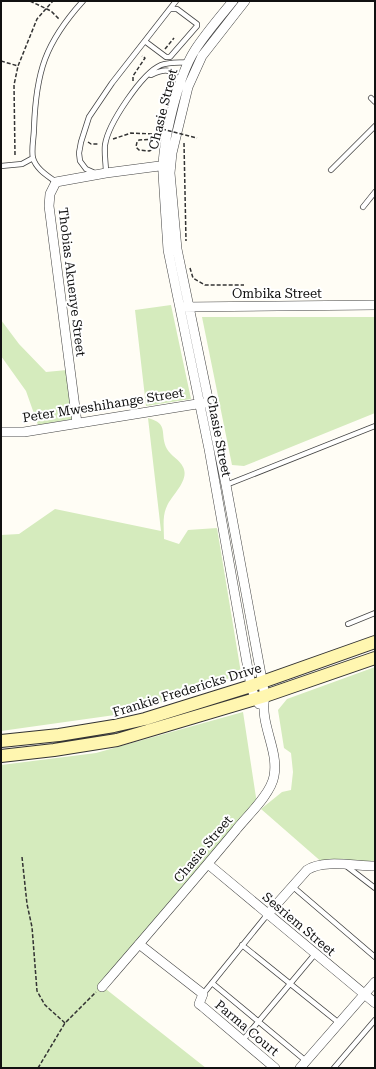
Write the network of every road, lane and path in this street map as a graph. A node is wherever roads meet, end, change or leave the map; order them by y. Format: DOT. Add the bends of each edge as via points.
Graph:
graph roads {
  1 [pos="30,1"];
  2 [pos="53,1"];
  3 [pos="83,1"];
  4 [pos="176,1"];
  5 [pos="233,1"];
  6 [pos="245,1"];
  7 [pos="46,8"];
  8 [pos="170,9"];
  9 [pos="64,24"];
  10 [pos="174,38"];
  11 [pos="146,42"];
  12 [pos="167,46"];
  13 [pos="144,60"];
  14 [pos="1,61"];
  15 [pos="189,62"];
  16 [pos="18,66"];
  17 [pos="147,77"];
  18 [pos="180,86"];
  19 [pos="134,91"];
  20 [pos="371,98"];
  21 [pos="375,102"];
  22 [pos="375,126"];
  23 [pos="184,132"];
  24 [pos="161,135"];
  25 [pos="197,138"];
  26 [pos="89,140"];
  27 [pos="105,145"];
  28 [pos="157,147"];
  29 [pos="15,155"];
  30 [pos="33,158"];
  31 [pos="166,165"];
  32 [pos="1,166"];
  33 [pos="331,170"];
  34 [pos="102,173"];
  35 [pos="56,182"];
  36 [pos="375,192"];
  37 [pos="363,207"];
  38 [pos="186,246"];
  39 [pos="190,266"];
  40 [pos="244,285"];
  41 [pos="375,305"];
  42 [pos="184,306"];
  43 [pos="209,402"];
  44 [pos="199,404"];
  45 [pos="77,422"];
  46 [pos="375,426"];
  47 [pos="1,432"];
  48 [pos="226,485"];
  49 [pos="375,613"];
  50 [pos="348,624"];
  51 [pos="375,642"];
  52 [pos="375,658"];
  53 [pos="256,684"];
  54 [pos="261,701"];
  55 [pos="1,741"];
  56 [pos="1,756"];
  57 [pos="22,857"];
  58 [pos="208,864"];
  59 [pos="344,865"];
  60 [pos="375,866"];
  61 [pos="292,886"];
  62 [pos="375,888"];
  63 [pos="267,915"];
  64 [pos="139,944"];
  65 [pos="242,945"];
  66 [pos="315,954"];
  67 [pos="375,957"];
  68 [pos="375,982"];
  69 [pos="212,983"];
  70 [pos="290,984"];
  71 [pos="102,986"];
  72 [pos="203,994"];
  73 [pos="364,994"];
  74 [pos="375,1003"];
  75 [pos="375,1020"];
  76 [pos="258,1022"];
  77 [pos="65,1023"];
  78 [pos="339,1023"];
  79 [pos="243,1040"];
  80 [pos="303,1065"];
  81 [pos="38,1068"];
  82 [pos="275,1068"];
  83 [pos="334,1068"];
  1 -- 7 [label="path"];
  2 -- 7 [label="path"];
  3 -- 9 [label="lane"];
  4 -- 8 [label="lane"];
  5 -- 15 [label="street, Chasie Street" via="194,51"];
  6 -- 31 [label="street, Chasie Street" via="202,56 188,87"];
  7 -- 9 [label="path"];
  7 -- 16 [label="path" via="37,19"];
  8 -- 11 [label="lane"];
  8 -- 11 [label="lane" via="177,8 197,26 170,57 166,57"];
  9 -- 30 [label="lane" via="56,35 39,75 35,101"];
  10 -- 12 [label="path"];
  11 -- 34 [label="lane" via="89,117 81,142 80,161 86,169"];
  13 -- 19 [label="path" via="133,76"];
  14 -- 16 [label="path"];
  15 -- 17 [label="lane" via="163,64"];
  15 -- 18 [label="street, Chasie Street"];
  16 -- 29 [label="path" via="14,85"];
  17 -- 18 [label="lane" via="165,69 170,70"];
  17 -- 19 [label="lane"];
  18 -- 31 [label="street, Chasie Street" via="172,116"];
  19 -- 27 [label="lane" via="113,120"];
  20 -- 21 [label="lane"];
  22 -- 33 [label="lane"];
  23 -- 38 [label="path"];
  24 -- 25 [label="path, bridge" via="162,129"];
  26 -- 27 [label="path" via="91,144"];
  27 -- 28 [label="path" via="116,137 131,133 155,134 154,139 139,140 136,147 139,150"];
  27 -- 34 [label="lane"];
  30 -- 32 [label="lane" via="22,164"];
  30 -- 35 [label="lane" via="39,169"];
  31 -- 34 [label="street"];
  31 -- 42 [label="street, Chasie Street"];
  34 -- 35 [label="street"];
  35 -- 45 [label="street, Thobias Akuenye Street" via="50,194 49,206"];
  36 -- 37 [label="lane"];
  39 -- 40 [label="path" via="193,278 205,285"];
  41 -- 42 [label="street, Ombika Street"];
  42 -- 43 [label="street, Chasie Street"];
  42 -- 44 [label="street, Chasie Street"];
  43 -- 44 [label="street, Peter Mweshihange Street"];
  43 -- 48 [label="street, Chasie Street"];
  44 -- 45 [label="street, Peter Mweshihange Street"];
  44 -- 53 [label="street, Chasie Street"];
  45 -- 47 [label="street, Peter Mweshihange Street" via="24,432"];
  46 -- 48 [label="lane"];
  48 -- 53 [label="street, Chasie Street"];
  49 -- 50 [label="lane"];
  51 -- 53 [label="main road, Frankie Fredericks Drive"];
  52 -- 54 [label="main road, Frankie Fredericks Drive"];
  53 -- 54 [label="street, Chasie Street"];
  53 -- 55 [label="main road, Frankie Fredericks Drive" via="114,726"];
  54 -- 56 [label="main road, Frankie Fredericks Drive" via="117,740"];
  54 -- 58 [label="street, Chasie Street" via="273,755 274,776 263,796"];
  57 -- 77 [label="path" via="32,927 37,991 45,1005"];
  58 -- 63 [label="street, Sesriem Street"];
  58 -- 64 [label="street, Chasie Street"];
  59 -- 60 [label="street"];
  59 -- 61 [label="street" via="314,865"];
  59 -- 62 [label="lane"];
  61 -- 63 [label="street"];
  61 -- 67 [label="lane"];
  63 -- 65 [label="lane"];
  63 -- 66 [label="street, Sesriem Street"];
  64 -- 71 [label="street, Chasie Street"];
  64 -- 72 [label="street, Parma Court"];
  65 -- 69 [label="lane"];
  65 -- 70 [label="lane"];
  66 -- 70 [label="lane"];
  66 -- 73 [label="street, Sesriem Street"];
  68 -- 73 [label="street"];
  69 -- 72 [label="lane"];
  69 -- 76 [label="lane"];
  70 -- 76 [label="lane"];
  70 -- 78 [label="lane"];
  71 -- 77 [label="path"];
  72 -- 79 [label="street, Parma Court" via="199,1004"];
  73 -- 74 [label="street, Sesriem Street"];
  73 -- 78 [label="street"];
  75 -- 83 [label="lane"];
  76 -- 79 [label="lane"];
  76 -- 80 [label="lane"];
  77 -- 81 [label="path"];
  78 -- 80 [label="street"];
  79 -- 82 [label="street, Parma Court"];
}
